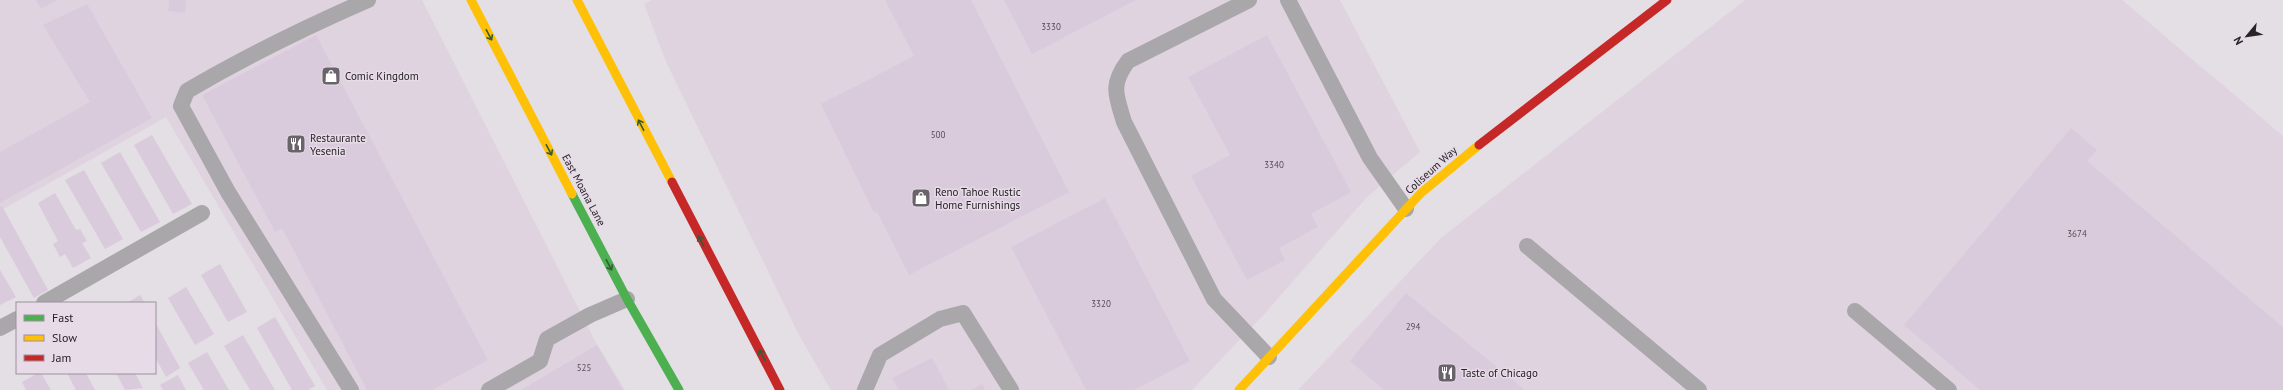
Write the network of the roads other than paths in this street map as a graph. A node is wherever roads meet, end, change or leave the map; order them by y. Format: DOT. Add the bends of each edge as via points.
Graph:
graph roads {
  1 [pos="368,0"];
  2 [pos="471,0"];
  3 [pos="577,0"];
  4 [pos="1249,0"];
  5 [pos="1288,0"];
  6 [pos="1668,0"];
  7 [pos="1406,209"];
  8 [pos="202,212"];
  9 [pos="1527,246"];
  10 [pos="627,299"];
  11 [pos="46,302"];
  12 [pos="1855,311"];
  13 [pos="16,320"];
  14 [pos="0,328"];
  15 [pos="1269,357"];
  16 [pos="351,390"];
  17 [pos="489,390"];
  18 [pos="678,390"];
  19 [pos="780,390"];
  20 [pos="865,390"];
  21 [pos="1011,390"];
  22 [pos="1239,390"];
  23 [pos="1699,390"];
  24 [pos="1949,390"];
  1 -- 16 [label="lane" via="226,68 187,91 182,106 228,192"];
  2 -- 10 [label="main road, East Moana Lane, one-way"];
  19 -- 3 [label="main road, one-way"];
  4 -- 15 [label="lane" via="1128,61 1117,75 1116,95 1124,122 1214,299"];
  5 -- 7 [label="lane" via="1370,158"];
  6 -- 7 [label="main road, Coliseum Way" via="1457,162"];
  7 -- 15 [label="main road, Coliseum Way"];
  8 -- 11 [label="lane"];
  9 -- 23 [label="lane"];
  10 -- 17 [label="lane" via="590,314 547,339 540,361"];
  10 -- 18 [label="main road, East Moana Lane"];
  12 -- 24 [label="lane"];
  13 -- 14 [label="lane"];
  15 -- 22 [label="main road, Coliseum Way"];
  20 -- 21 [label="lane" via="880,355 940,319 963,313"];
}
